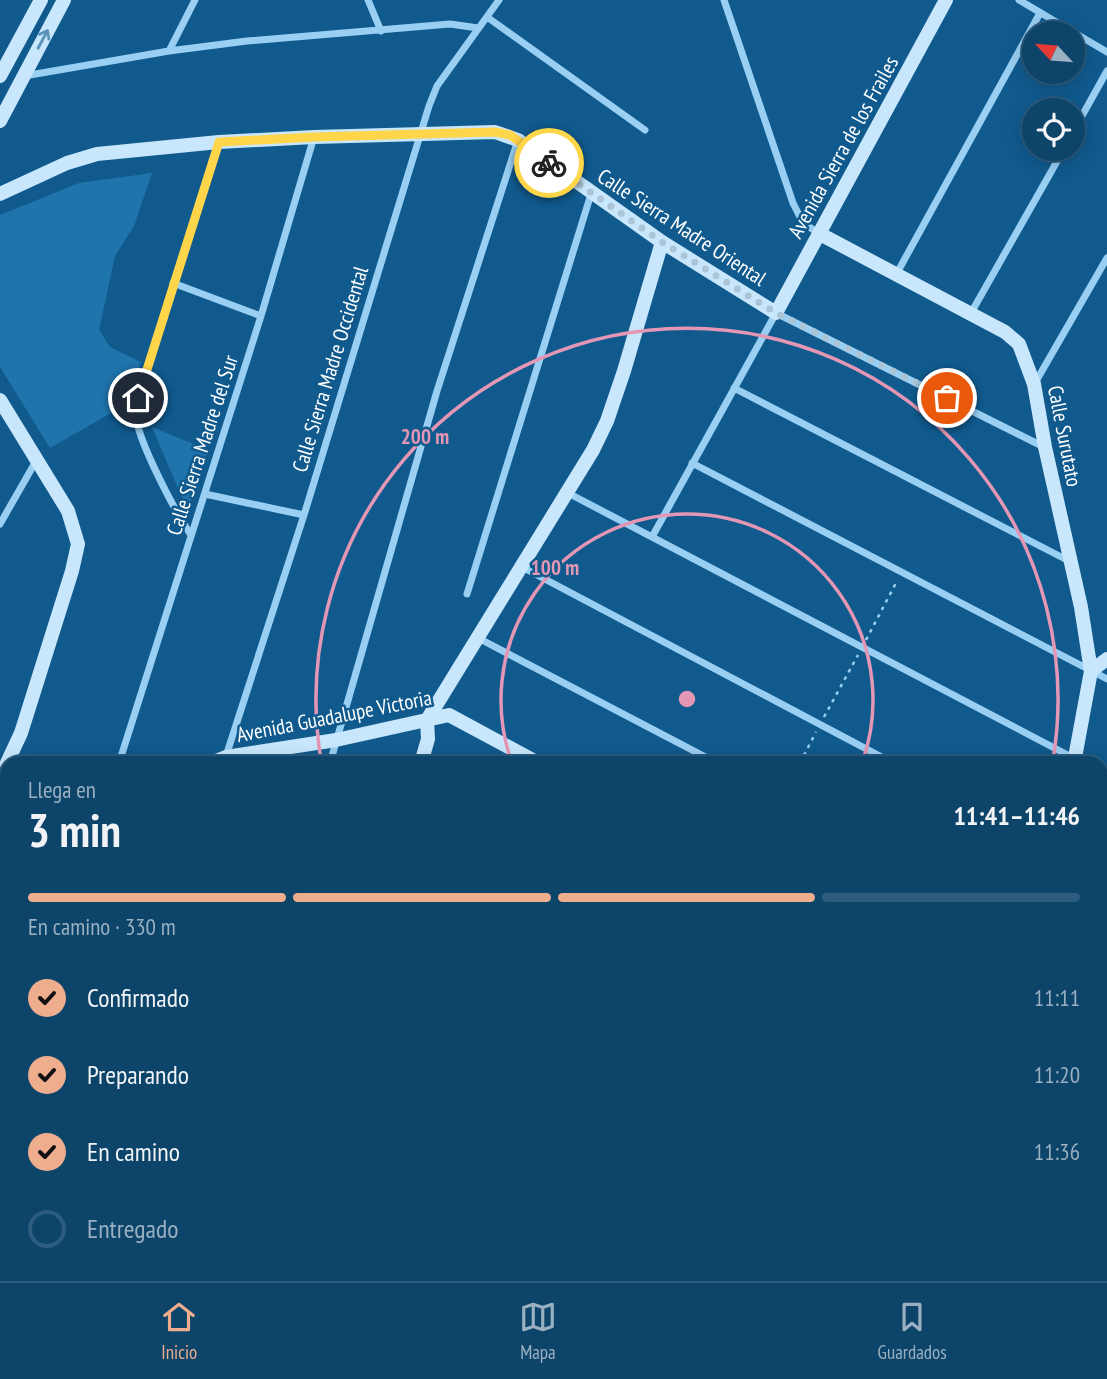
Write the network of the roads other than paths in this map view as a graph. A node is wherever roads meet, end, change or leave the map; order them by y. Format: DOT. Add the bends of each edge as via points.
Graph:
graph roads {
  1 [pos="41,0"];
  2 [pos="64,0"];
  3 [pos="195,0"];
  4 [pos="368,0"];
  5 [pos="499,0"];
  6 [pos="724,0"];
  7 [pos="946,0"];
  8 [pos="1018,0"];
  9 [pos="1040,13"];
  10 [pos="487,17"];
  11 [pos="478,27"];
  12 [pos="381,31"];
  13 [pos="169,51"];
  14 [pos="1107,52"];
  15 [pos="1107,71"];
  16 [pos="0,76"];
  17 [pos="23,76"];
  18 [pos="1085,110"];
  19 [pos="0,121"];
  20 [pos="645,130"];
  21 [pos="421,135"];
  22 [pos="314,137"];
  23 [pos="518,140"];
  24 [pos="219,142"];
  25 [pos="1057,161"];
  26 [pos="0,194"];
  27 [pos="591,194"];
  28 [pos="820,234"];
  29 [pos="662,242"];
  30 [pos="1107,258"];
  31 [pos="897,273"];
  32 [pos="173,283"];
  33 [pos="776,313"];
  34 [pos="971,313"];
  35 [pos="261,316"];
  36 [pos="1034,384"];
  37 [pos="734,388"];
  38 [pos="0,400"];
  39 [pos="1045,447"];
  40 [pos="36,460"];
  41 [pos="692,463"];
  42 [pos="568,493"];
  43 [pos="205,494"];
  44 [pos="304,514"];
  45 [pos="0,524"];
  46 [pos="191,535"];
  47 [pos="652,537"];
  48 [pos="1069,561"];
  49 [pos="522,567"];
  50 [pos="467,594"];
  51 [pos="478,638"];
  52 [pos="1107,659"];
  53 [pos="1091,671"];
  54 [pos="1107,679"];
  55 [pos="427,720"];
  56 [pos="336,740"];
  57 [pos="10,756"];
  58 [pos="122,756"];
  59 [pos="226,756"];
  60 [pos="247,756"];
  61 [pos="332,756"];
  62 [pos="423,756"];
  63 [pos="525,756"];
  64 [pos="704,756"];
  65 [pos="880,756"];
  66 [pos="1067,756"];
  67 [pos="1079,756"];
  1 -- 16 [label="street"];
  17 -- 2 [label="street, one-way"];
  3 -- 13 [label="street"];
  4 -- 12 [label="street"];
  5 -- 10 [label="street, Calle Sierra Madre Occidental"];
  6 -- 28 [label="street" via="793,203 803,223"];
  7 -- 28 [label="street, Avenida Sierra de los Frailes"];
  8 -- 9 [label="street"];
  9 -- 14 [label="street"];
  9 -- 31 [label="street"];
  10 -- 11 [label="street, Calle Sierra Madre Occidental"];
  10 -- 20 [label="street"];
  11 -- 12 [label="street" via="450,24"];
  11 -- 21 [label="street, Calle Sierra Madre Occidental" via="437,86"];
  12 -- 13 [label="street"];
  13 -- 17 [label="street"];
  15 -- 18 [label="street"];
  17 -- 19 [label="street"];
  21 -- 22 [label="street, Calle Sierra Madre Oriental"];
  21 -- 23 [label="street, Calle Sierra Madre Oriental" via="495,132"];
  21 -- 44 [label="street, Calle Sierra Madre Occidental"];
  22 -- 24 [label="street, Calle Sierra Madre Oriental"];
  22 -- 35 [label="street, Calle Sierra Madre del Sur"];
  23 -- 27 [label="street, Calle Sierra Madre Oriental"];
  23 -- 56 [label="street" via="437,391"];
  24 -- 26 [label="street, Calle Sierra Madre Oriental" via="97,154"];
  24 -- 32 [label="street"];
  25 -- 34 [label="street"];
  27 -- 29 [label="street, Calle Sierra Madre Oriental"];
  27 -- 50 [label="street"];
  28 -- 31 [label="street, Calle Surutato"];
  28 -- 33 [label="street, Avenida Sierra de los Frailes"];
  29 -- 33 [label="street, Calle Sierra Madre Oriental"];
  29 -- 42 [label="street" via="607,421"];
  30 -- 36 [label="street"];
  31 -- 34 [label="street, Calle Surutato"];
  32 -- 35 [label="street"];
  32 -- 46 [label="street" via="136,416 176,512"];
  33 -- 37 [label="street"];
  33 -- 39 [label="street"];
  34 -- 36 [label="street, Calle Surutato" via="1014,338"];
  35 -- 43 [label="street, Calle Sierra Madre del Sur"];
  36 -- 39 [label="street, Calle Surutato"];
  37 -- 41 [label="street"];
  37 -- 48 [label="street"];
  38 -- 40 [label="street"];
  39 -- 48 [label="street, Calle Surutato"];
  40 -- 45 [label="street"];
  40 -- 57 [label="street" via="68,511 78,544 25,721"];
  41 -- 47 [label="street"];
  41 -- 53 [label="street"];
  42 -- 47 [label="street"];
  42 -- 49 [label="street"];
  43 -- 44 [label="street"];
  43 -- 46 [label="street, Calle Sierra Madre del Sur"];
  44 -- 59 [label="street, Calle Sierra Madre Occidental"];
  46 -- 58 [label="street, Calle Sierra Madre del Sur"];
  47 -- 66 [label="street"];
  48 -- 53 [label="street, Calle Surutato"];
  49 -- 51 [label="street"];
  49 -- 65 [label="street"];
  51 -- 55 [label="street"];
  51 -- 64 [label="street"];
  52 -- 53 [label="street"];
  53 -- 54 [label="street"];
  53 -- 67 [label="street, Calle Surutato"];
  55 -- 56 [label="street, Avenida Guadalupe Victoria"];
  55 -- 62 [label="street"];
  55 -- 63 [label="street, Avenida Guadalupe Victoria" via="449,715"];
  56 -- 60 [label="street, Avenida Guadalupe Victoria"];
  56 -- 61 [label="street"];
}
